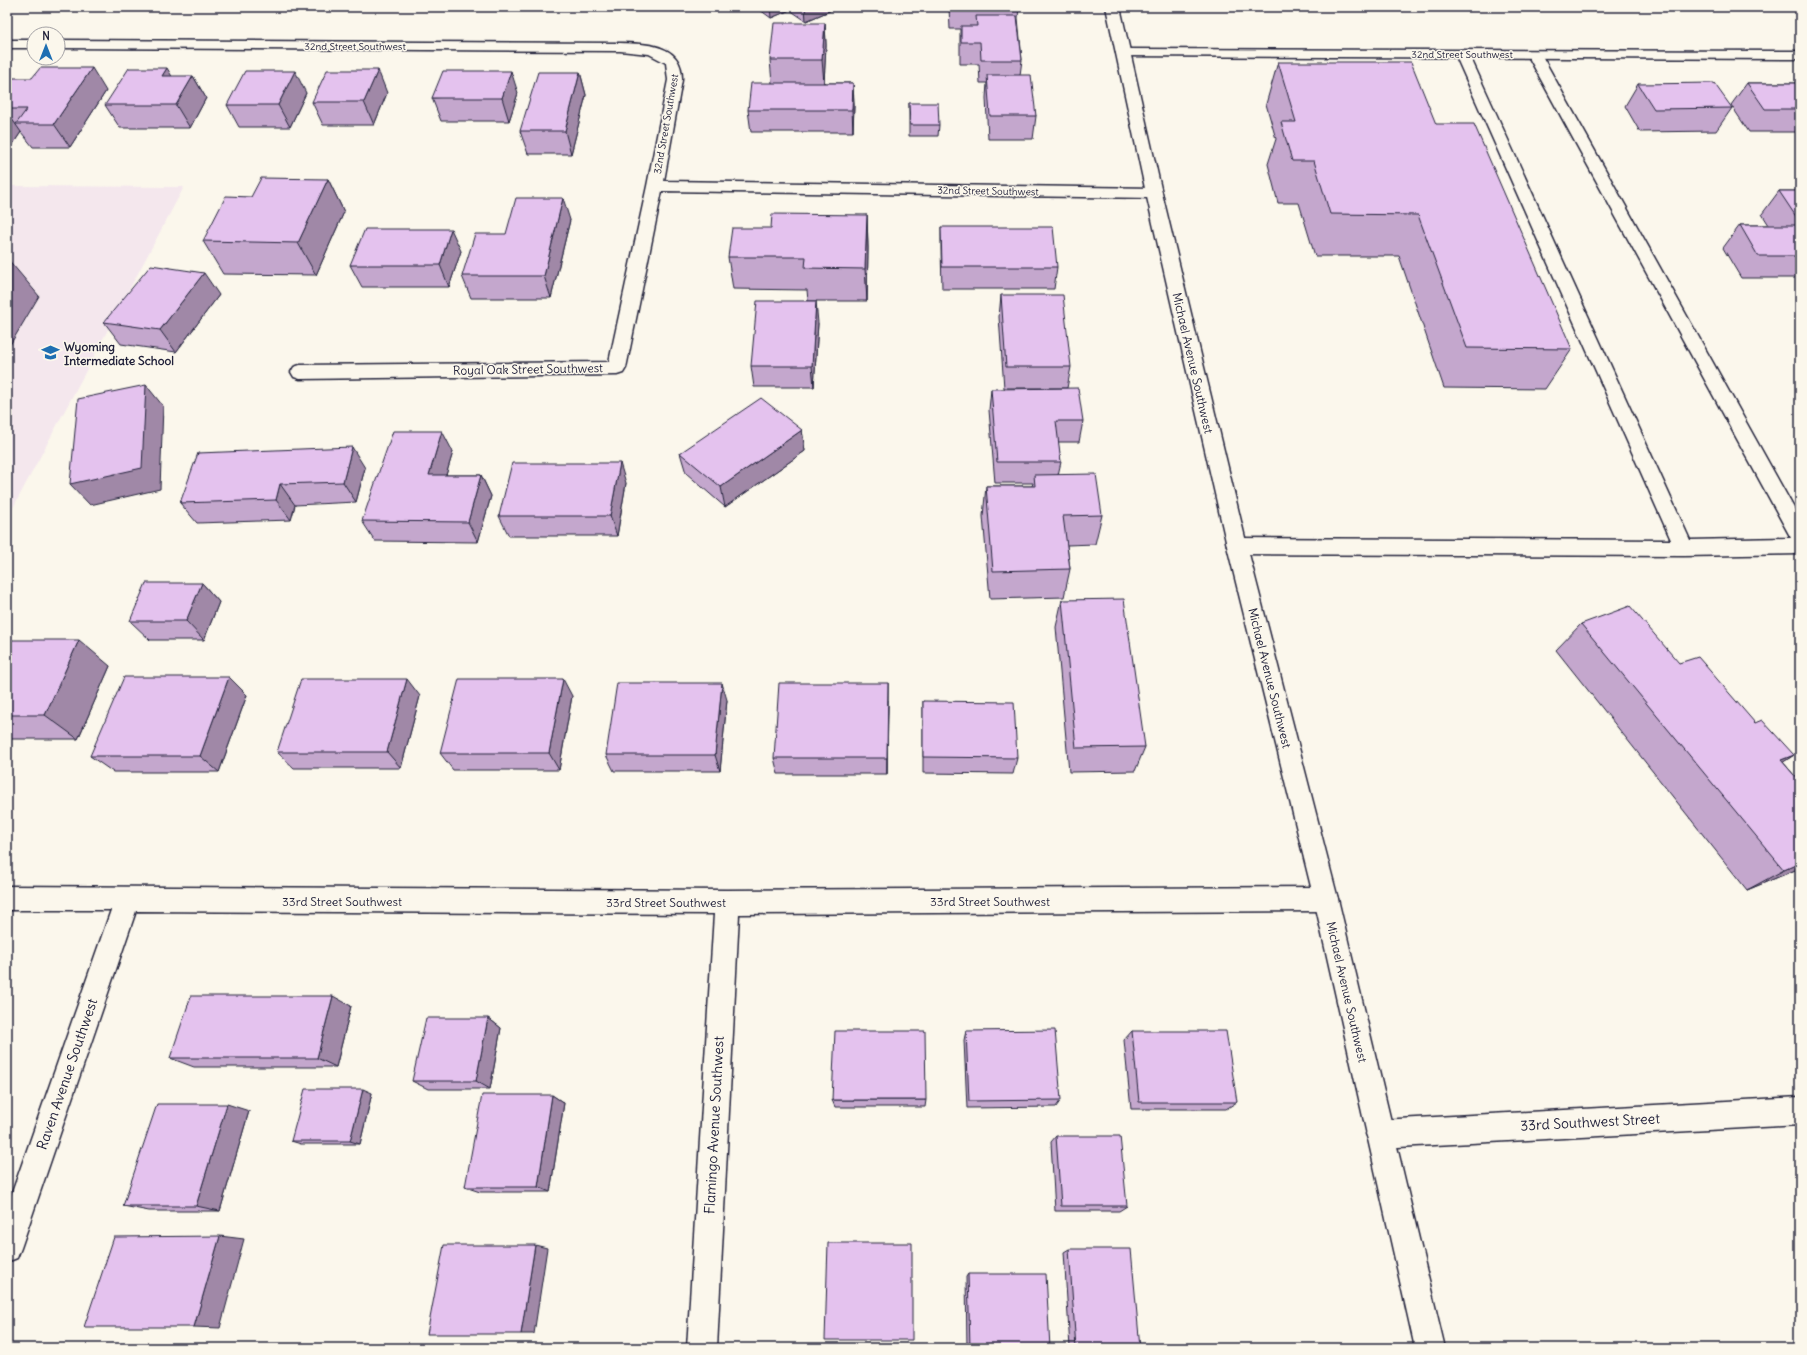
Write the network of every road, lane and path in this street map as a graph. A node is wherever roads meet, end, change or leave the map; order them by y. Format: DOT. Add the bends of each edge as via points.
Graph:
graph roads {
  1 [pos="1113,7"];
  2 [pos="7,44"];
  3 [pos="26,44"];
  4 [pos="66,44"];
  5 [pos="1123,53"];
  6 [pos="1462,54"];
  7 [pos="1534,54"];
  8 [pos="1800,56"];
  9 [pos="655,186"];
  10 [pos="1154,193"];
  11 [pos="300,372"];
  12 [pos="1800,537"];
  13 [pos="1237,546"];
  14 [pos="1800,546"];
  15 [pos="1684,548"];
  16 [pos="7,898"];
  17 [pos="1326,899"];
  18 [pos="127,900"];
  19 [pos="726,902"];
  20 [pos="1800,1111"];
  21 [pos="1380,1134"];
  22 [pos="7,1248"];
  23 [pos="702,1348"];
  24 [pos="1430,1348"];
  1 -- 5 [label="street, Michael Avenue Southwest"];
  2 -- 3 [label="street"];
  4 -- 9 [label="street, 32nd Street Southwest" via="640,49 670,59 675,68 675,80"];
  5 -- 6 [label="street, 32nd Street Southwest"];
  5 -- 10 [label="street, Michael Avenue Southwest"];
  6 -- 7 [label="street, 32nd Street Southwest"];
  6 -- 15 [label="lane"];
  7 -- 8 [label="street, 32nd Street Southwest"];
  7 -- 12 [label="lane"];
  9 -- 10 [label="street, 32nd Street Southwest"];
  9 -- 11 [label="street, Royal Oak Street Southwest" via="617,368"];
  10 -- 13 [label="street, Michael Avenue Southwest"];
  13 -- 15 [label="lane"];
  13 -- 17 [label="street, Michael Avenue Southwest"];
  14 -- 15 [label="lane"];
  16 -- 18 [label="street, 33rd Street Southwest"];
  17 -- 19 [label="street, 33rd Street Southwest"];
  17 -- 21 [label="street, Michael Avenue Southwest"];
  18 -- 19 [label="street, 33rd Street Southwest"];
  18 -- 22 [label="street, Raven Avenue Southwest"];
  19 -- 23 [label="street, Flamingo Avenue Southwest"];
  20 -- 21 [label="street, 33rd Southwest Street"];
  21 -- 24 [label="street, Michael Avenue Southwest"];
}
